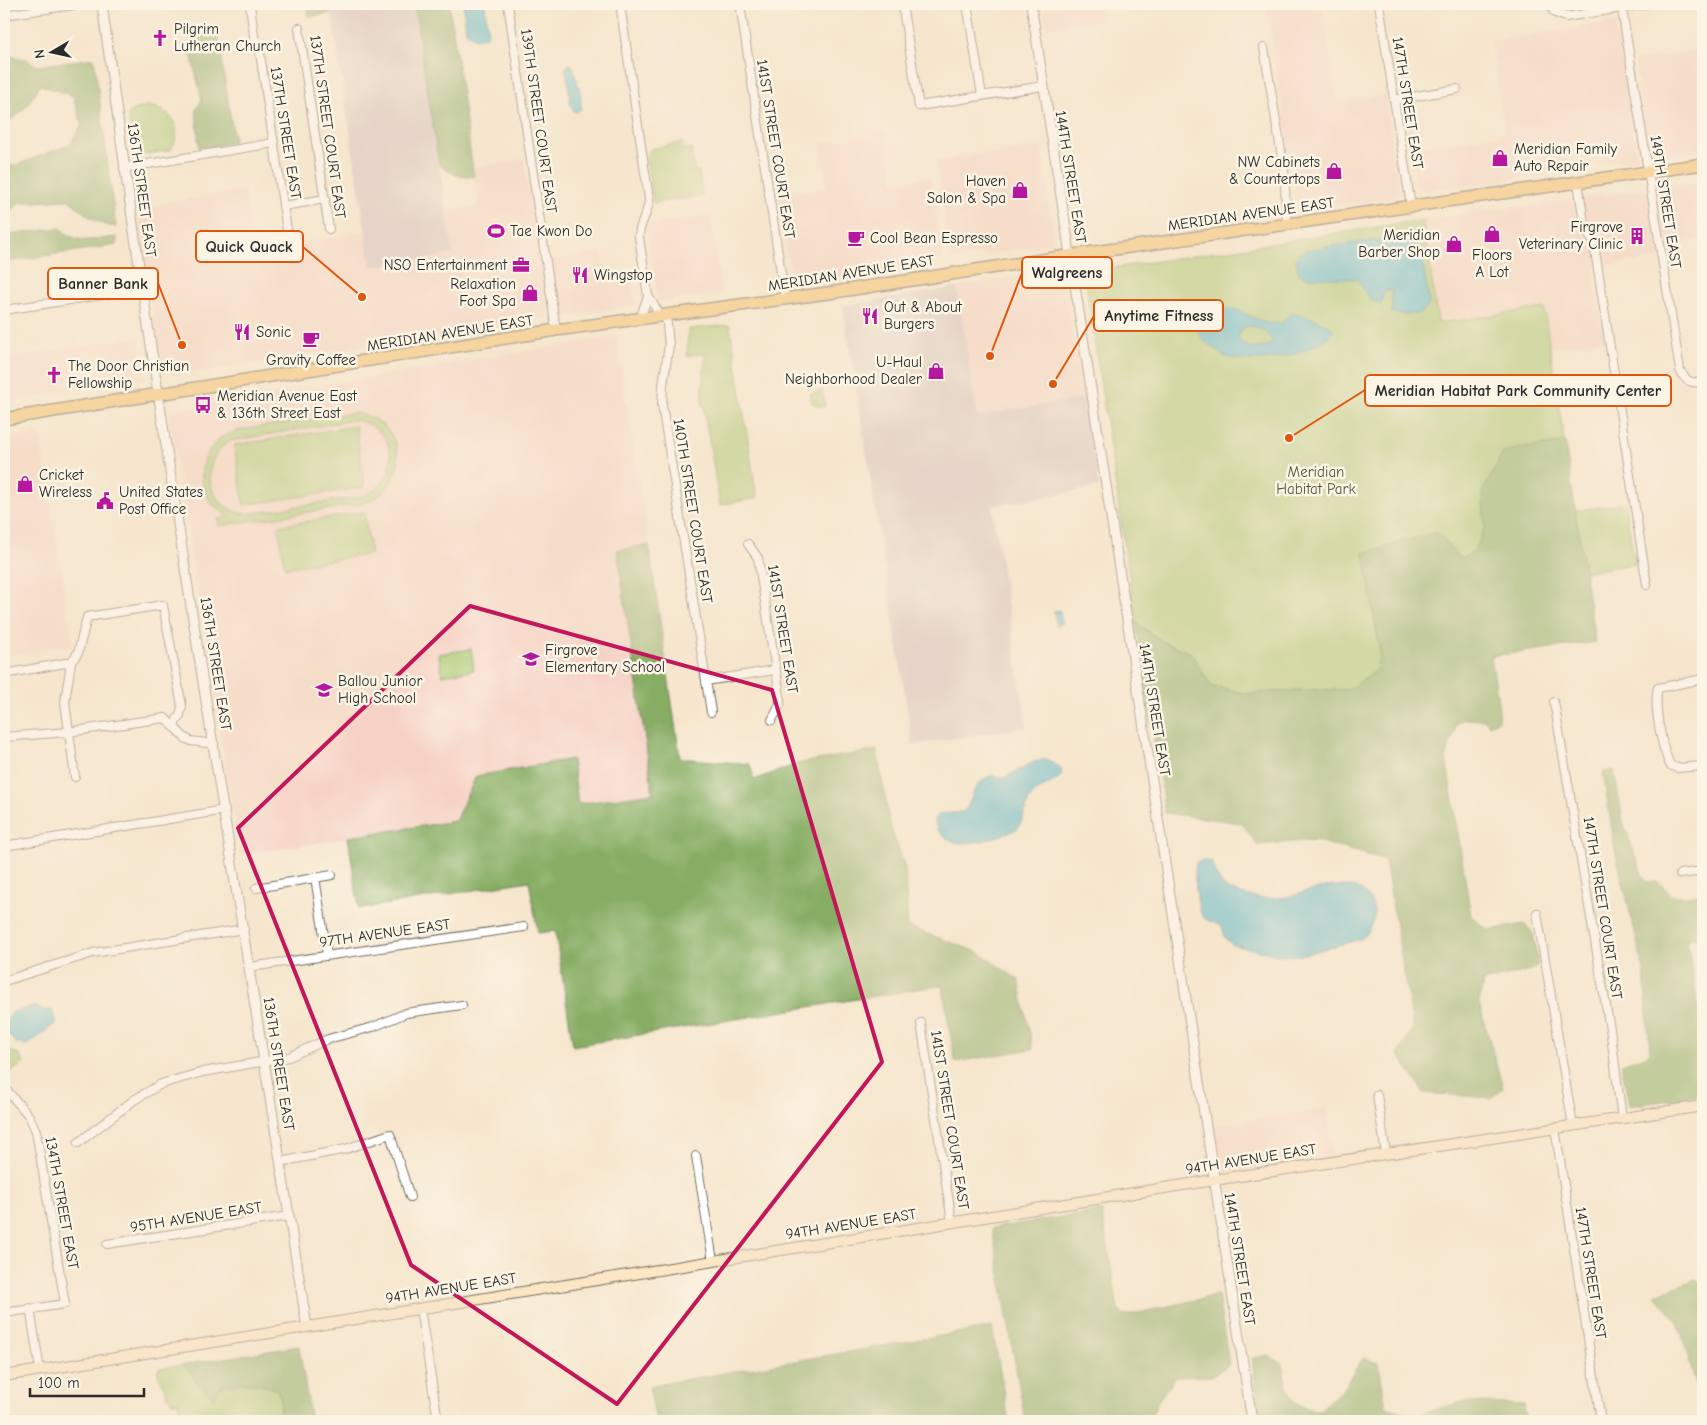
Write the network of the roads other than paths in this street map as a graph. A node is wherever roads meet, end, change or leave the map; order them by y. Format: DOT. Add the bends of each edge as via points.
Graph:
graph roads {
  1 [pos="81,4"];
  2 [pos="102,4"];
  3 [pos="250,4"];
  4 [pos="508,4"];
  5 [pos="620,4"];
  6 [pos="740,4"];
  7 [pos="902,4"];
  8 [pos="967,4"];
  9 [pos="1031,4"];
  10 [pos="1379,4"];
  11 [pos="1549,4"];
  12 [pos="1646,4"];
  13 [pos="1622,9"];
  14 [pos="4,15"];
  15 [pos="299,28"];
  16 [pos="1264,48"];
  17 [pos="1043,86"];
  18 [pos="1457,89"];
  19 [pos="982,96"];
  20 [pos="1394,100"];
  21 [pos="274,143"];
  22 [pos="1703,164"];
  23 [pos="124,168"];
  24 [pos="1648,172"];
  25 [pos="1578,182"];
  26 [pos="324,199"];
  27 [pos="283,206"];
  28 [pos="1411,206"];
  29 [pos="1287,224"];
  30 [pos="329,229"];
  31 [pos="288,237"];
  32 [pos="1069,256"];
  33 [pos="142,289"];
  34 [pos="648,296"];
  35 [pos="785,299"];
  36 [pos="4,310"];
  37 [pos="663,316"];
  38 [pos="640,319"];
  39 [pos="556,330"];
  40 [pos="1703,382"];
  41 [pos="159,395"];
  42 [pos="4,419"];
  43 [pos="748,544"];
  44 [pos="1647,585"];
  45 [pos="71,662"];
  46 [pos="776,670"];
  47 [pos="4,674"];
  48 [pos="1703,680"];
  49 [pos="706,681"];
  50 [pos="1554,702"];
  51 [pos="710,712"];
  52 [pos="772,720"];
  53 [pos="174,725"];
  54 [pos="68,732"];
  55 [pos="4,736"];
  56 [pos="214,744"];
  57 [pos="1703,766"];
  58 [pos="76,777"];
  59 [pos="225,810"];
  60 [pos="4,846"];
  61 [pos="1703,870"];
  62 [pos="1680,874"];
  63 [pos="332,875"];
  64 [pos="316,877"];
  65 [pos="256,888"];
  66 [pos="1537,913"];
  67 [pos="524,927"];
  68 [pos="244,929"];
  69 [pos="327,955"];
  70 [pos="250,966"];
  71 [pos="4,981"];
  72 [pos="462,1005"];
  73 [pos="921,1022"];
  74 [pos="265,1062"];
  75 [pos="4,1087"];
  76 [pos="1377,1095"];
  77 [pos="1703,1106"];
  78 [pos="1622,1119"];
  79 [pos="1573,1126"];
  80 [pos="1555,1128"];
  81 [pos="78,1143"];
  82 [pos="1386,1154"];
  83 [pos="696,1156"];
  84 [pos="280,1162"];
  85 [pos="1214,1180"];
  86 [pos="410,1197"];
  87 [pos="289,1216"];
  88 [pos="952,1222"];
  89 [pos="107,1244"];
  90 [pos="713,1261"];
  91 [pos="30,1308"];
  92 [pos="420,1309"];
  93 [pos="4,1312"];
  94 [pos="307,1327"];
  95 [pos="40,1370"];
  96 [pos="4,1376"];
  97 [pos="438,1421"];
  98 [pos="1252,1421"];
  99 [pos="1601,1421"];
  1 -- 14 [label="street"];
  2 -- 23 [label="street, 136TH STREET EAST"];
  3 -- 21 [label="street, 137TH STREET EAST"];
  4 -- 39 [label="street, 139TH STREET COURT EAST"];
  5 -- 34 [label="street, 140TH STREET COURT EAST" via="649,199 639,236"];
  6 -- 35 [label="street, 141ST STREET COURT EAST"];
  7 -- 19 [label="street" via="919,106"];
  8 -- 19 [label="street"];
  9 -- 17 [label="street, 144TH STREET EAST"];
  10 -- 20 [label="street, 147TH STREET EAST"];
  11 -- 13 [label="street" via="1555,13 1566,17"];
  12 -- 13 [label="street"];
  13 -- 24 [label="street, 149TH STREET EAST"];
  15 -- 26 [label="street, 137TH STREET COURT EAST"];
  16 -- 29 [label="street" via="1284,169"];
  17 -- 19 [label="street"];
  17 -- 32 [label="street, 144TH STREET EAST"];
  18 -- 20 [label="street"];
  20 -- 28 [label="street, 147TH STREET EAST"];
  21 -- 23 [label="street"];
  21 -- 27 [label="street, 137TH STREET EAST"];
  22 -- 24 [label="main road, MERIDIAN AVENUE EAST"];
  23 -- 33 [label="street, 136TH STREET EAST"];
  24 -- 25 [label="main road, MERIDIAN AVENUE EAST"];
  24 -- 40 [label="street, 149TH STREET EAST" via="1680,370 1686,380"];
  25 -- 28 [label="main road, MERIDIAN AVENUE EAST"];
  25 -- 44 [label="street" via="1584,223 1594,244"];
  26 -- 27 [label="street"];
  26 -- 30 [label="street, 137TH STREET COURT EAST"];
  27 -- 31 [label="street, 137TH STREET EAST"];
  28 -- 29 [label="main road, MERIDIAN AVENUE EAST"];
  29 -- 32 [label="main road, MERIDIAN AVENUE EAST"];
  32 -- 35 [label="main road, MERIDIAN AVENUE EAST"];
  32 -- 85 [label="street, 144TH STREET EAST"];
  33 -- 36 [label="street"];
  33 -- 41 [label="street, 136TH STREET EAST"];
  34 -- 37 [label="street, 140TH STREET COURT EAST"];
  34 -- 38 [label="street, 140TH STREET COURT EAST"];
  35 -- 37 [label="main road, MERIDIAN AVENUE EAST"];
  37 -- 38 [label="main road, MERIDIAN AVENUE EAST"];
  37 -- 49 [label="street, 140TH STREET COURT EAST" via="669,346 662,405"];
  38 -- 39 [label="main road, MERIDIAN AVENUE EAST"];
  39 -- 41 [label="main road, MERIDIAN AVENUE EAST"];
  41 -- 42 [label="main road, MERIDIAN AVENUE EAST"];
  41 -- 56 [label="street, 136TH STREET EAST"];
  43 -- 46 [label="street, 141ST STREET EAST" via="758,558"];
  45 -- 47 [label="street"];
  45 -- 53 [label="street" via="78,653 88,618 163,605 182,706"];
  45 -- 54 [label="street" via="65,702"];
  46 -- 49 [label="street"];
  46 -- 52 [label="street, 141ST STREET EAST" via="780,705"];
  48 -- 57 [label="street" via="1658,688 1656,699 1664,749 1670,765 1677,768"];
  49 -- 51 [label="street, 140TH STREET COURT EAST"];
  50 -- 78 [label="street, 147TH STREET COURT EAST" via="1611,1035"];
  53 -- 54 [label="street" via="165,718"];
  53 -- 56 [label="street" via="191,741"];
  54 -- 55 [label="street"];
  54 -- 58 [label="street"];
  56 -- 59 [label="street, 136TH STREET EAST"];
  59 -- 60 [label="street"];
  59 -- 68 [label="street, 136TH STREET EAST"];
  61 -- 62 [label="street"];
  63 -- 64 [label="street"];
  64 -- 65 [label="street"];
  64 -- 69 [label="street"];
  66 -- 79 [label="street"];
  67 -- 69 [label="street, 97TH AVENUE EAST"];
  68 -- 70 [label="street, 136TH STREET EAST"];
  68 -- 71 [label="street" via="93,953"];
  69 -- 70 [label="street, 97TH AVENUE EAST"];
  70 -- 74 [label="street, 136TH STREET EAST"];
  72 -- 74 [label="street" via="406,1013 373,1027 328,1039 289,1057"];
  73 -- 88 [label="street, 141ST STREET COURT EAST"];
  74 -- 81 [label="street" via="203,1072 161,1084 134,1100"];
  74 -- 84 [label="street, 136TH STREET EAST"];
  75 -- 91 [label="street, 134TH STREET EAST" via="29,1116 36,1131 65,1304"];
  76 -- 82 [label="street"];
  77 -- 78 [label="main road, 94TH AVENUE EAST"];
  78 -- 79 [label="main road, 94TH AVENUE EAST"];
  79 -- 80 [label="main road, 94TH AVENUE EAST"];
  80 -- 82 [label="main road, 94TH AVENUE EAST"];
  80 -- 99 [label="street, 147TH STREET EAST"];
  82 -- 85 [label="main road, 94TH AVENUE EAST"];
  83 -- 90 [label="street"];
  84 -- 86 [label="street" via="346,1149 390,1134"];
  84 -- 87 [label="street, 136TH STREET EAST"];
  85 -- 88 [label="main road, 94TH AVENUE EAST"];
  85 -- 98 [label="street, 144TH STREET EAST"];
  87 -- 89 [label="street, 95TH AVENUE EAST"];
  87 -- 94 [label="street, 136TH STREET EAST"];
  88 -- 90 [label="main road, 94TH AVENUE EAST"];
  90 -- 92 [label="main road, 94TH AVENUE EAST"];
  91 -- 93 [label="street"];
  91 -- 95 [label="street"];
  92 -- 94 [label="main road, 94TH AVENUE EAST"];
  92 -- 97 [label="street"];
  94 -- 95 [label="main road, 94TH AVENUE EAST"];
  95 -- 96 [label="main road, 94TH AVENUE EAST"];
}
